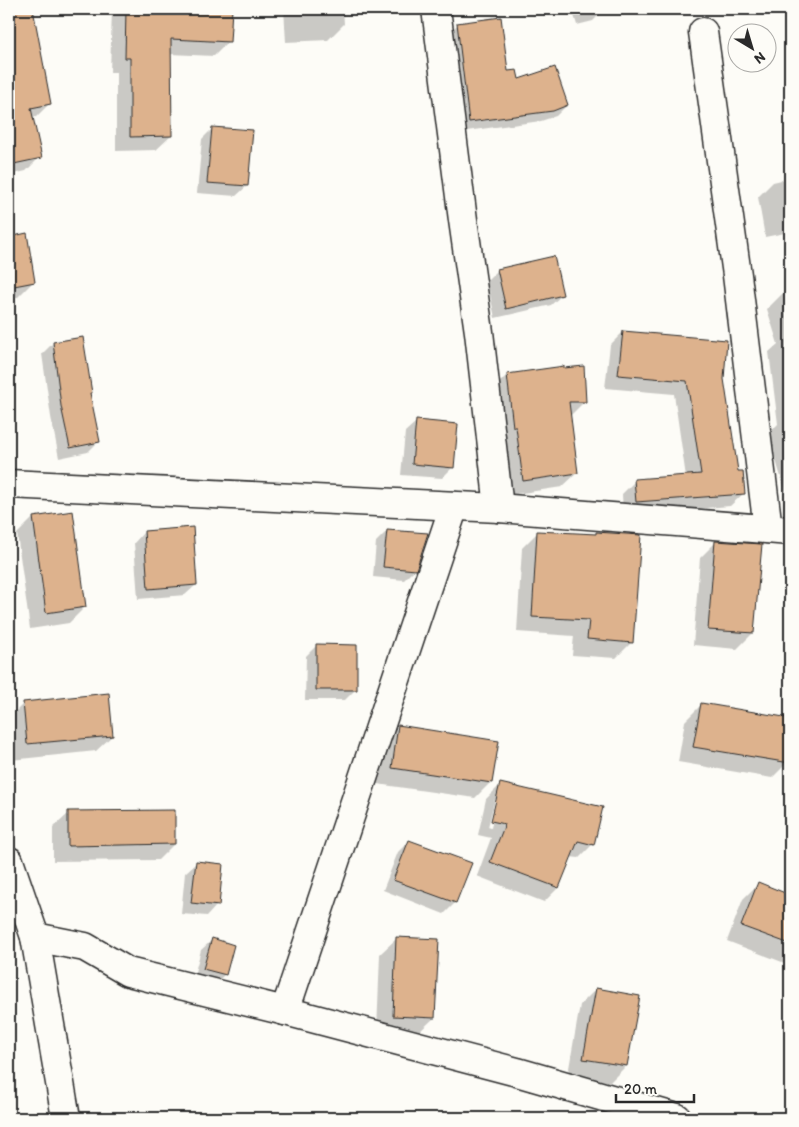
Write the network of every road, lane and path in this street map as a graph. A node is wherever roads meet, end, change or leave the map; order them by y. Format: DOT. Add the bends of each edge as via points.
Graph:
graph roads {
  1 [pos="436,9"];
  2 [pos="703,32"];
  3 [pos="9,484"];
  4 [pos="454,506"];
  5 [pos="498,508"];
  6 [pos="779,530"];
  7 [pos="9,860"];
  8 [pos="35,936"];
  9 [pos="285,1011"];
  10 [pos="66,1118"];
  11 [pos="677,1118"];
  1 -- 5 [label="street" via="480,332"];
  2 -- 6 [label="street" via="737,275"];
  3 -- 4 [label="street"];
  4 -- 5 [label="street"];
  4 -- 9 [label="street"];
  5 -- 6 [label="street"];
  7 -- 8 [label="street"];
  8 -- 9 [label="street" via="85,947 128,972"];
  8 -- 10 [label="street"];
  9 -- 11 [label="street"];
}
